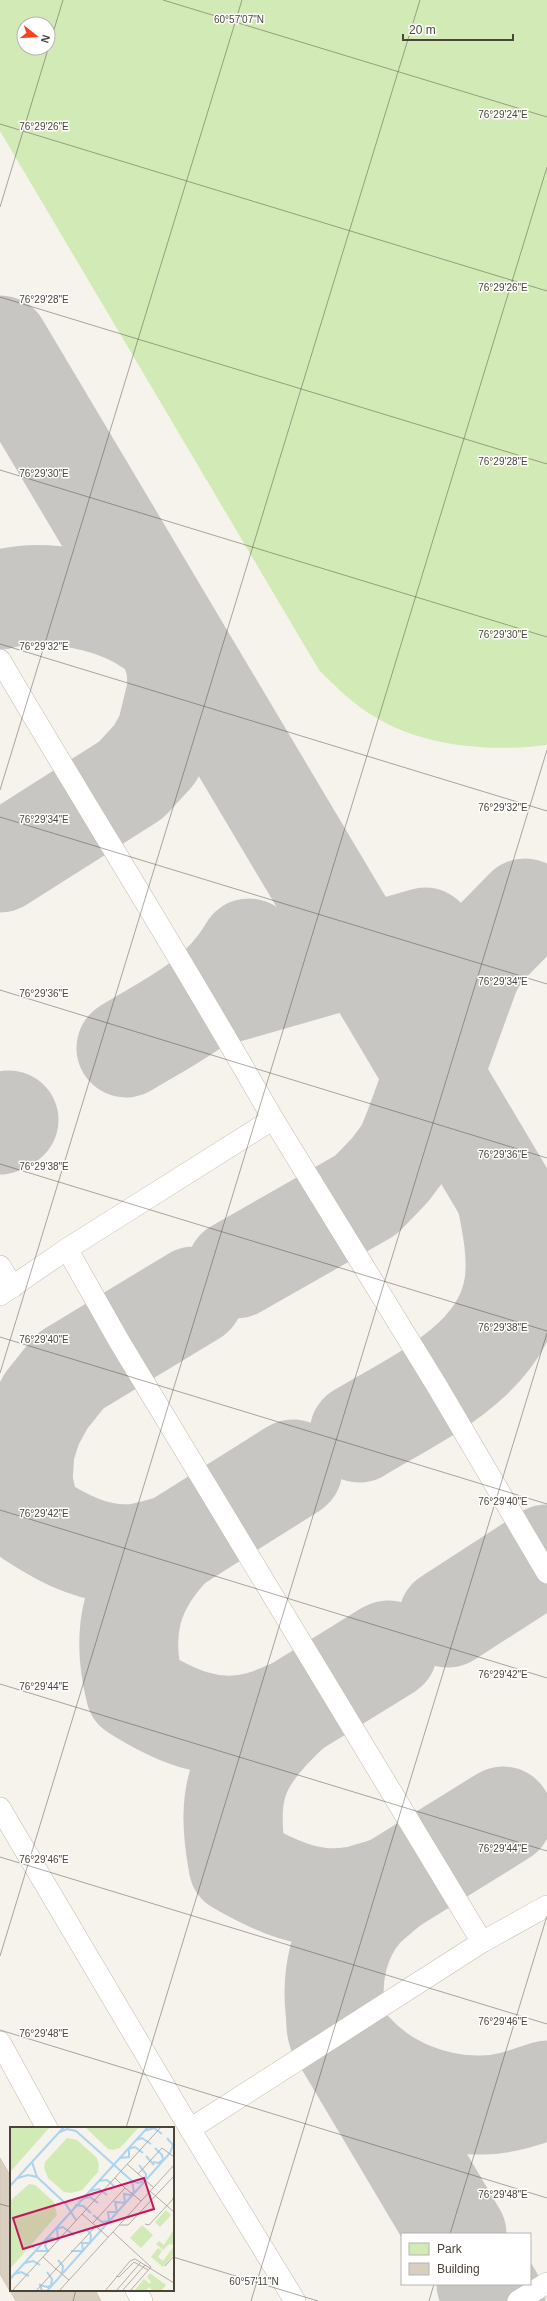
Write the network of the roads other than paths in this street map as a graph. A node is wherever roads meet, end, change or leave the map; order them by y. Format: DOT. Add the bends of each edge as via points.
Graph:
graph roads {
  1 [pos="0,660"];
  2 [pos="272,1119"];
  3 [pos="67,1249"];
  4 [pos="0,1266"];
  5 [pos="6,1291"];
  6 [pos="547,1573"];
  7 [pos="0,1808"];
  8 [pos="547,1906"];
  9 [pos="482,1942"];
  10 [pos="0,2042"];
  11 [pos="46,2127"];
  12 [pos="190,2129"];
  13 [pos="547,2283"];
  14 [pos="137,2291"];
  15 [pos="142,2301"];
  16 [pos="295,2301"];
  17 [pos="518,2301"];
  1 -- 2 [label="lane" via="205,1000"];
  2 -- 3 [label="lane"];
  2 -- 6 [label="lane" via="438,1386"];
  3 -- 5 [label="lane"];
  3 -- 9 [label="lane" via="119,1341"];
  4 -- 5 [label="lane"];
  7 -- 12 [label="lane"];
  8 -- 9 [label="lane"];
  9 -- 12 [label="lane"];
  10 -- 11 [label="lane"];
  12 -- 16 [label="lane"];
  13 -- 17 [label="lane"];
  14 -- 15 [label="lane"];
}
